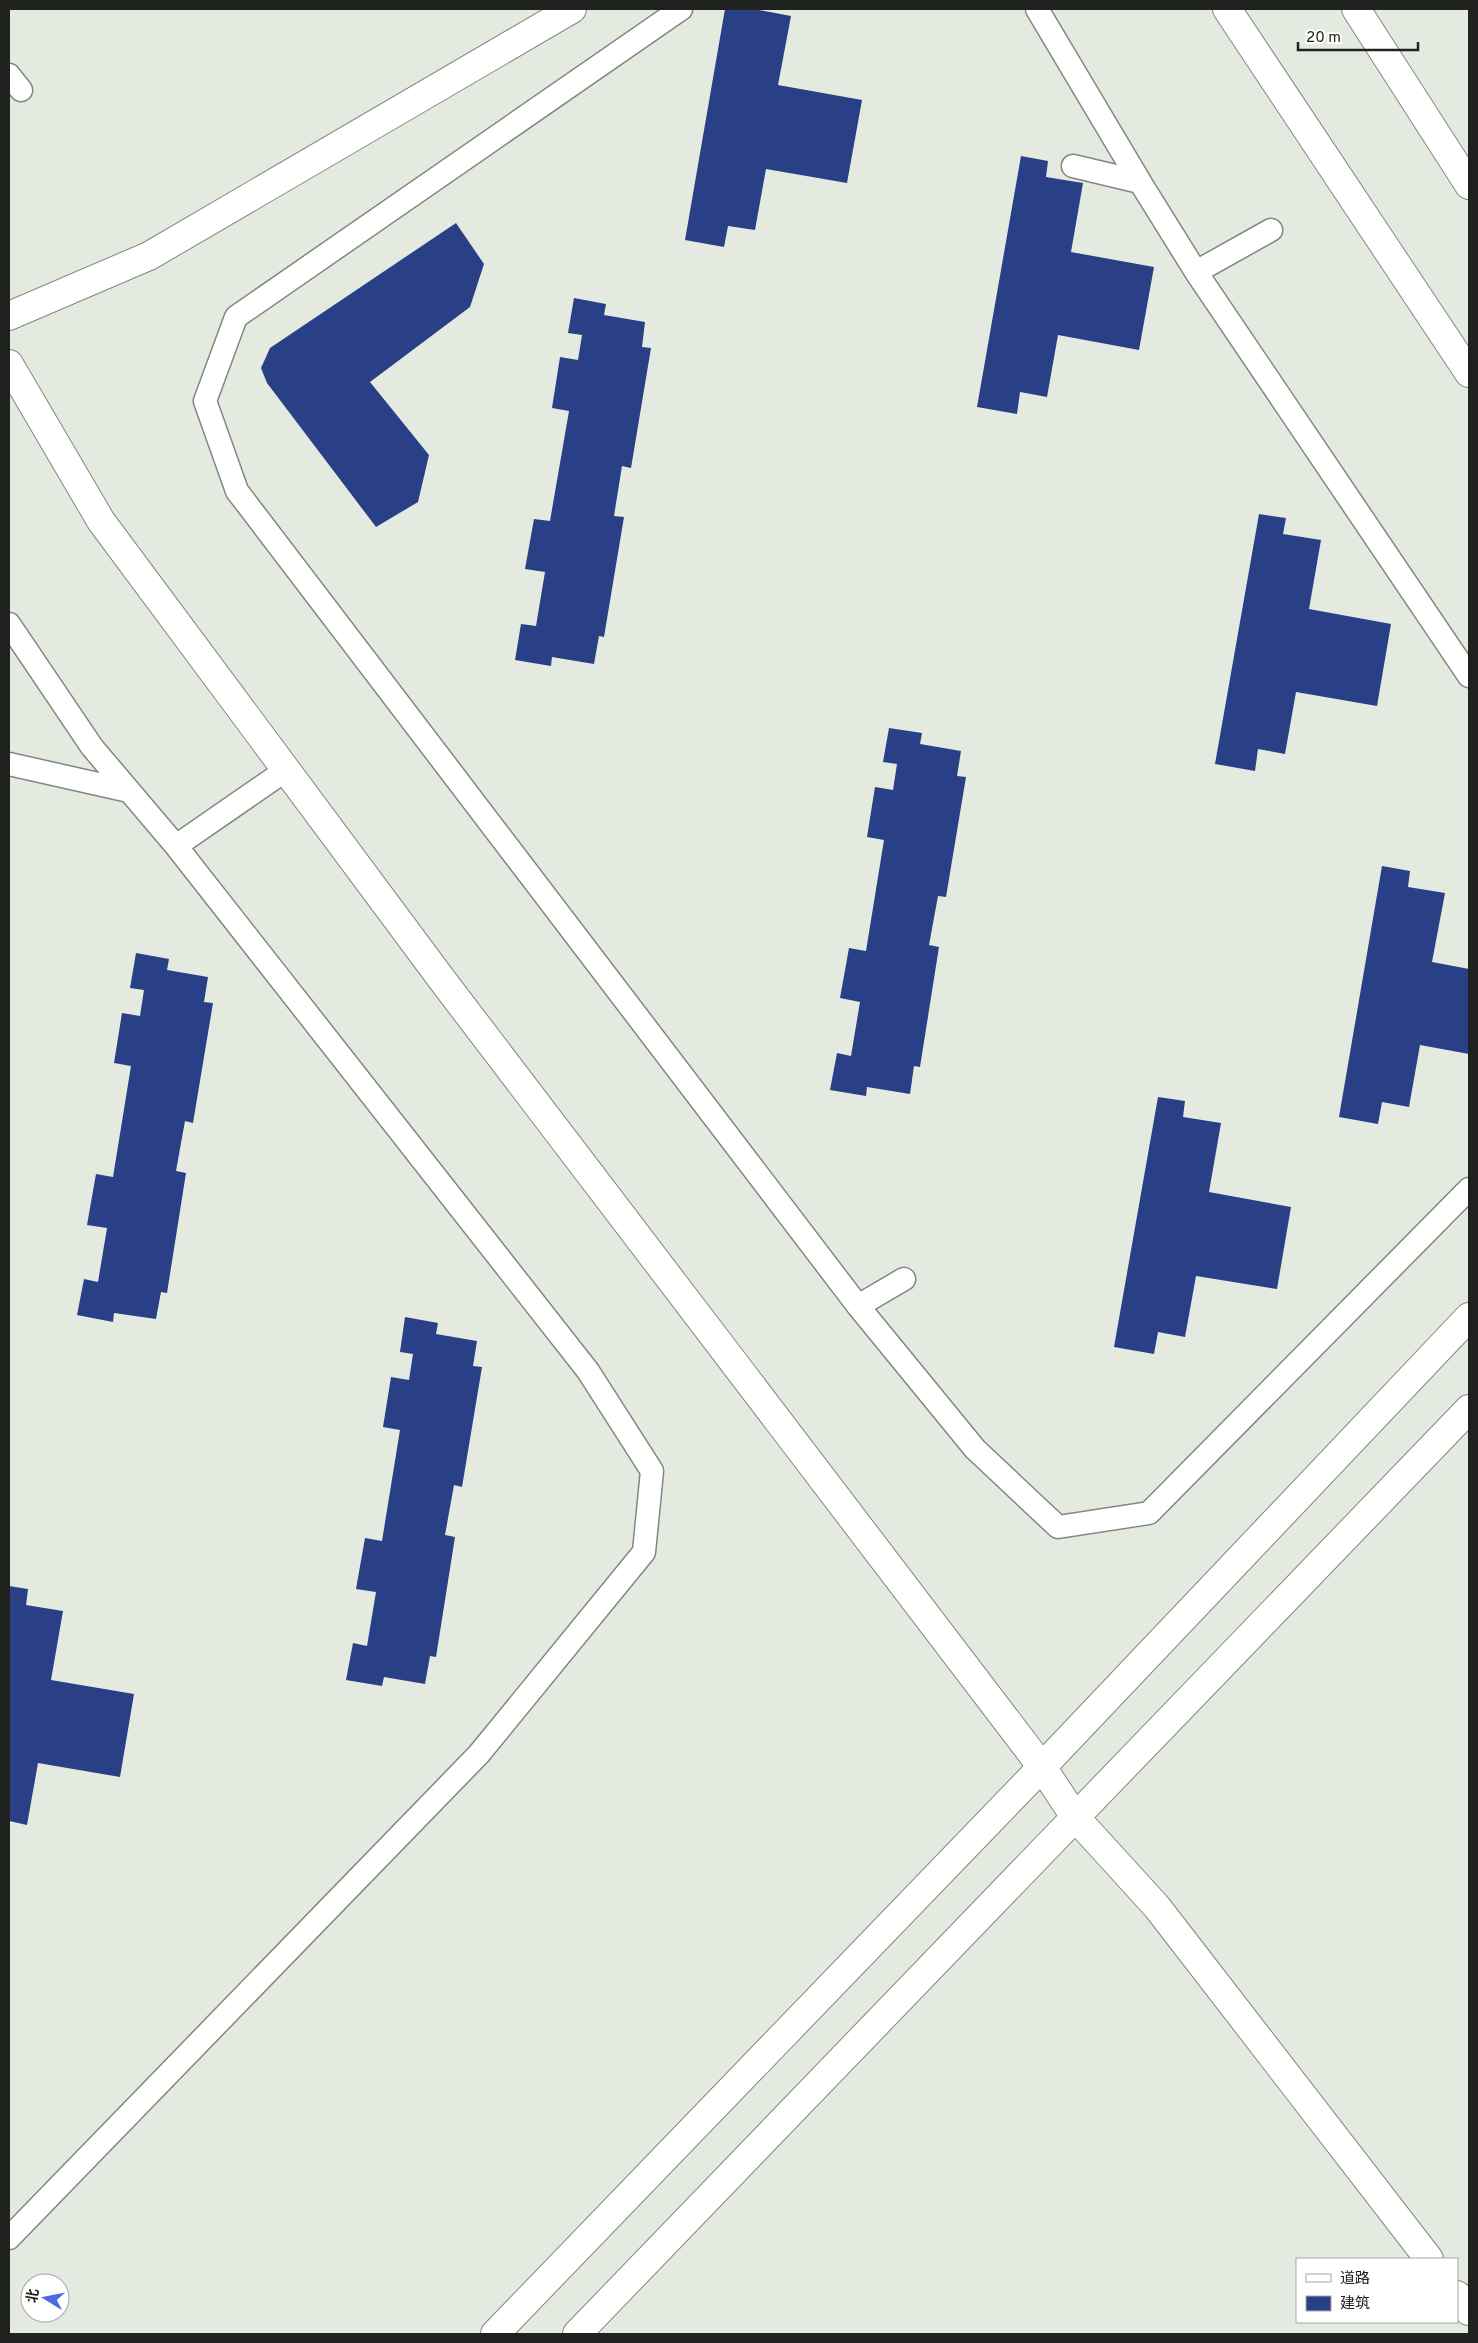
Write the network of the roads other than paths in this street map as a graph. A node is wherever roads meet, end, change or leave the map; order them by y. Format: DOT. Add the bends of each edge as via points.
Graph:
graph roads {
  1 [pos="572,9"];
  2 [pos="681,9"];
  3 [pos="1038,9"];
  4 [pos="1227,9"];
  5 [pos="1356,9"];
  6 [pos="1072,166"];
  7 [pos="1140,182"];
  8 [pos="1469,185"];
  9 [pos="1271,230"];
  10 [pos="1196,272"];
  11 [pos="9,316"];
  12 [pos="9,364"];
  13 [pos="1469,373"];
  14 [pos="9,624"];
  15 [pos="1469,676"];
  16 [pos="9,764"];
  17 [pos="286,770"];
  18 [pos="129,791"];
  19 [pos="176,846"];
  20 [pos="1469,1189"];
  21 [pos="904,1279"];
  22 [pos="858,1306"];
  23 [pos="1469,1317"];
  24 [pos="1469,1409"];
  25 [pos="1042,1767"];
  26 [pos="1075,1818"];
  27 [pos="9,2238"];
  28 [pos="1428,2258"];
  29 [pos="1458,2296"];
  30 [pos="1469,2311"];
  31 [pos="495,2334"];
  32 [pos="577,2334"];
  1 -- 11 [label="street" via="149,256"];
  2 -- 22 [label="lane" via="236,317 205,401 237,491"];
  3 -- 7 [label="lane"];
  4 -- 13 [label="street"];
  5 -- 8 [label="street"];
  6 -- 7 [label="lane"];
  7 -- 10 [label="lane"];
  9 -- 10 [label="lane"];
  10 -- 15 [label="lane"];
  12 -- 17 [label="street" via="101,521"];
  14 -- 18 [label="lane" via="92,747"];
  16 -- 18 [label="lane"];
  17 -- 19 [label="lane"];
  17 -- 25 [label="street"];
  18 -- 19 [label="lane"];
  19 -- 27 [label="lane" via="588,1371 652,1471 644,1552 479,1754"];
  20 -- 22 [label="lane" via="1149,1513 1058,1527 975,1449"];
  21 -- 22 [label="lane"];
  23 -- 25 [label="street"];
  24 -- 26 [label="street"];
  25 -- 26 [label="street"];
  25 -- 31 [label="street"];
  26 -- 28 [label="street" via="1157,1907"];
  26 -- 32 [label="street"];
  29 -- 30 [label="street"];
}
